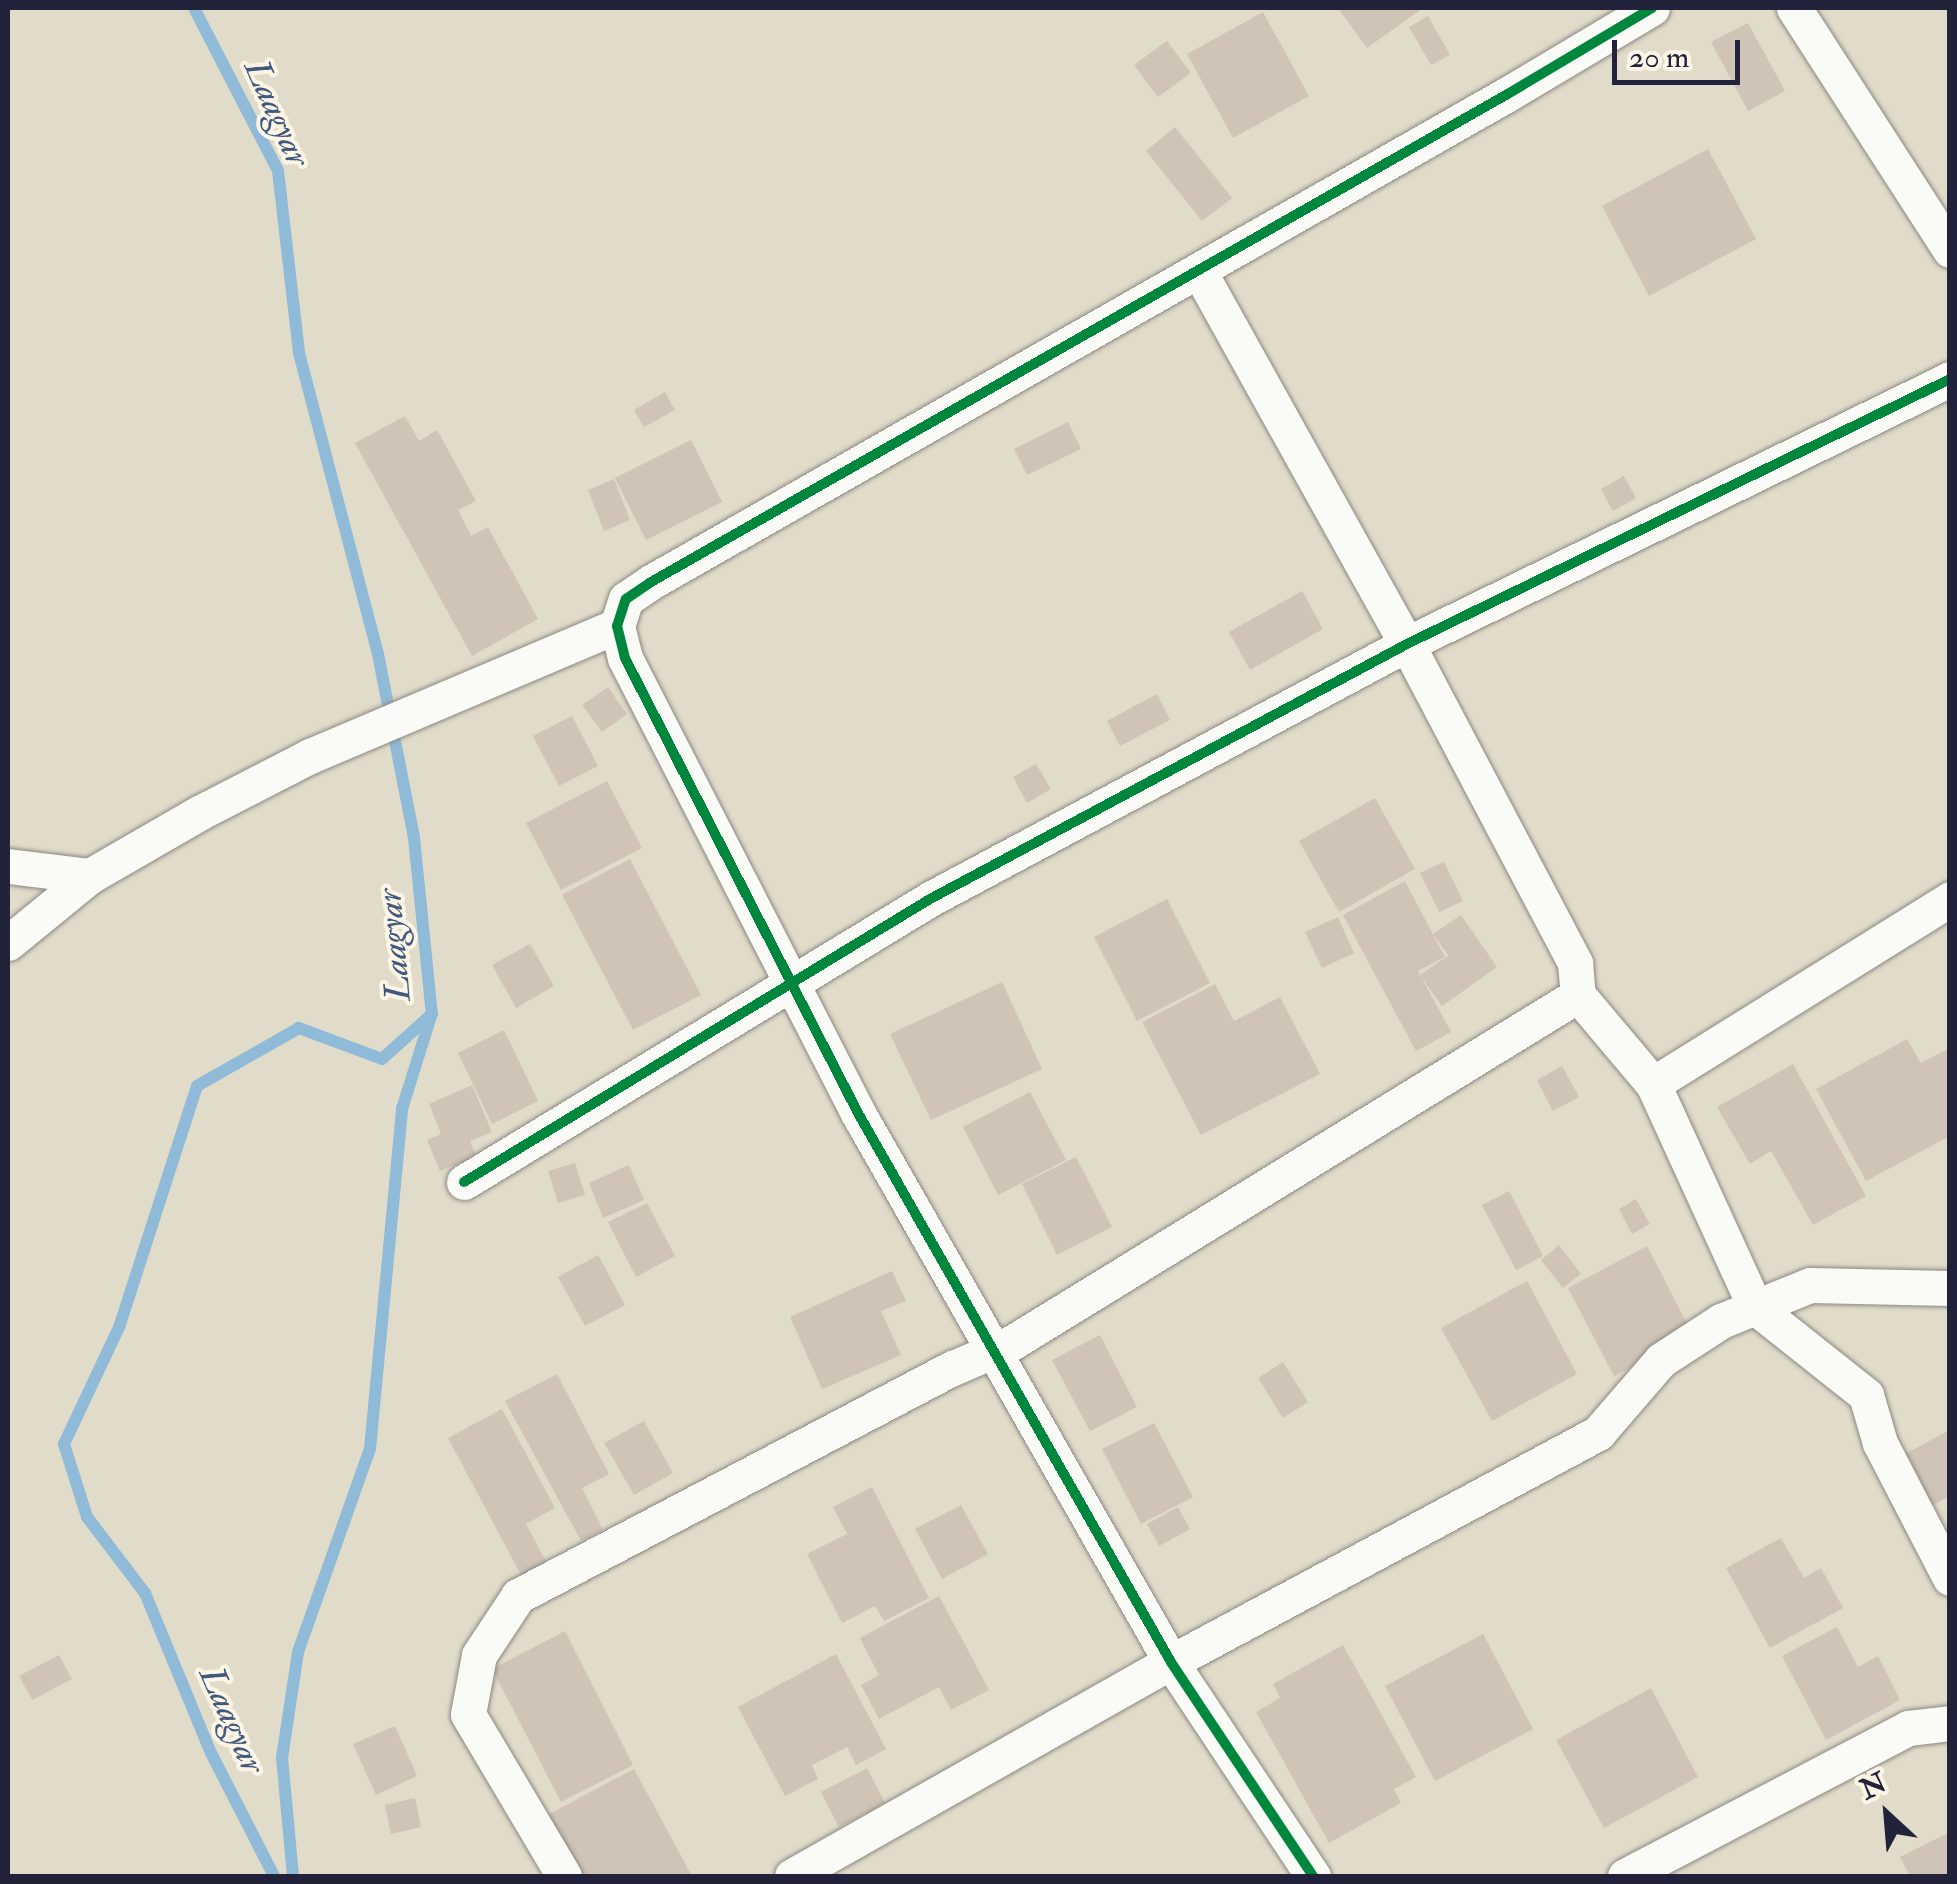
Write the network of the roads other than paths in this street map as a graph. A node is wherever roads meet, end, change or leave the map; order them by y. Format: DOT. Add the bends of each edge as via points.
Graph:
graph roads {
  1 [pos="1652,8"];
  2 [pos="1794,8"];
  3 [pos="1950,250"];
  4 [pos="1199,272"];
  5 [pos="1950,379"];
  6 [pos="617,626"];
  7 [pos="1407,644"];
  8 [pos="8,866"];
  9 [pos="90,876"];
  10 [pos="1950,900"];
  11 [pos="8,944"];
  12 [pos="794,983"];
  13 [pos="1578,995"];
  14 [pos="1653,1084"];
  15 [pos="464,1182"];
  16 [pos="1950,1288"];
  17 [pos="1756,1307"];
  18 [pos="994,1351"];
  19 [pos="1950,1578"];
  20 [pos="1172,1662"];
  21 [pos="1950,1723"];
  22 [pos="564,1876"];
  23 [pos="792,1876"];
  24 [pos="1313,1876"];
  25 [pos="1625,1876"];
  1 -- 4 [label="street"];
  2 -- 3 [label="street"];
  4 -- 6 [label="street" via="651,582 626,599"];
  4 -- 7 [label="street"];
  5 -- 7 [label="street"];
  6 -- 9 [label="street" via="310,756"];
  6 -- 12 [label="street" via="625,658"];
  7 -- 12 [label="street" via="930,898"];
  7 -- 13 [label="street" via="1575,963"];
  8 -- 9 [label="street"];
  9 -- 11 [label="street"];
  10 -- 14 [label="street"];
  12 -- 15 [label="street"];
  12 -- 18 [label="street" via="858,1114"];
  13 -- 14 [label="street"];
  13 -- 18 [label="street"];
  14 -- 17 [label="street"];
  16 -- 17 [label="street" via="1810,1286"];
  17 -- 19 [label="street" via="1866,1395 1880,1443"];
  17 -- 20 [label="street" via="1661,1360 1598,1434"];
  18 -- 20 [label="street"];
  18 -- 22 [label="street" via="518,1596 479,1654 468,1714"];
  20 -- 23 [label="street"];
  20 -- 24 [label="street"];
  21 -- 25 [label="street" via="1908,1728"];
}
